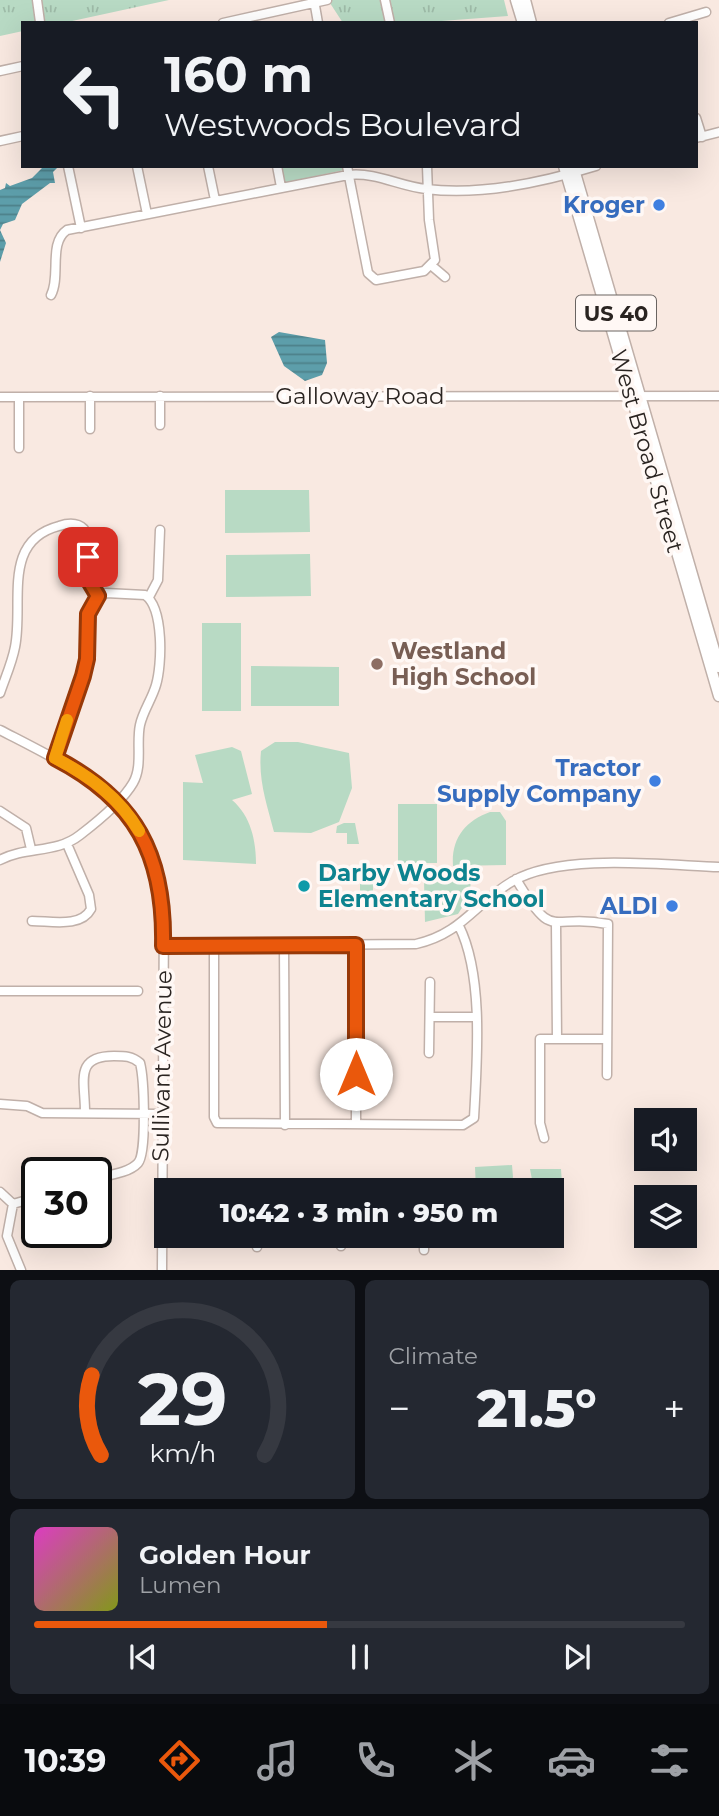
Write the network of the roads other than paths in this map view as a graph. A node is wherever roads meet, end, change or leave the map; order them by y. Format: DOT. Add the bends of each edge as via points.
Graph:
graph roads {
  1 [pos="37,0"];
  2 [pos="327,0"];
  3 [pos="385,0"];
  4 [pos="516,0"];
  5 [pos="525,0"];
  6 [pos="314,1"];
  7 [pos="706,12"];
  8 [pos="248,20"];
  9 [pos="40,21"];
  10 [pos="318,21"];
  11 [pos="390,21"];
  12 [pos="522,21"];
  13 [pos="530,21"];
  14 [pos="676,21"];
  15 [pos="21,66"];
  16 [pos="0,71"];
  17 [pos="719,132"];
  18 [pos="21,136"];
  19 [pos="699,138"];
  20 [pos="0,141"];
  21 [pos="68,168"];
  22 [pos="137,168"];
  23 [pos="208,168"];
  24 [pos="277,168"];
  25 [pos="428,168"];
  26 [pos="347,170"];
  27 [pos="570,170"];
  28 [pos="281,187"];
  29 [pos="430,190"];
  30 [pos="215,200"];
  31 [pos="147,214"];
  32 [pos="80,228"];
  33 [pos="432,266"];
  34 [pos="444,277"];
  35 [pos="51,295"];
  36 [pos="90,396"];
  37 [pos="160,396"];
  38 [pos="719,396"];
  39 [pos="0,397"];
  40 [pos="19,397"];
  41 [pos="636,397"];
  42 [pos="160,425"];
  43 [pos="90,429"];
  44 [pos="19,448"];
  45 [pos="160,530"];
  46 [pos="98,596"];
  47 [pos="149,597"];
  48 [pos="719,667"];
  49 [pos="0,694"];
  50 [pos="719,696"];
  51 [pos="0,730"];
  52 [pos="55,758"];
  53 [pos="117,800"];
  54 [pos="0,811"];
  55 [pos="67,844"];
  56 [pos="31,849"];
  57 [pos="0,860"];
  58 [pos="719,867"];
  59 [pos="516,879"];
  60 [pos="32,921"];
  61 [pos="556,923"];
  62 [pos="459,926"];
  63 [pos="284,945"];
  64 [pos="356,945"];
  65 [pos="163,946"];
  66 [pos="214,946"];
  67 [pos="430,982"];
  68 [pos="0,991"];
  69 [pos="138,991"];
  70 [pos="430,1017"];
  71 [pos="475,1017"];
  72 [pos="557,1038"];
  73 [pos="607,1039"];
  74 [pos="429,1053"];
  75 [pos="607,1075"];
  76 [pos="0,1104"];
  77 [pos="85,1112"];
  78 [pos="142,1113"];
  79 [pos="161,1114"];
  80 [pos="356,1123"];
  81 [pos="285,1125"];
  82 [pos="544,1138"];
  83 [pos="112,1174"];
  84 [pos="163,1178"];
  85 [pos="0,1192"];
  86 [pos="21,1201"];
  87 [pos="13,1204"];
  88 [pos="162,1248"];
  89 [pos="21,1270"];
  90 [pos="162,1270"];
  1 -- 9 [label="street"];
  2 -- 6 [label="street"];
  3 -- 11 [label="street"];
  4 -- 12 [label="main road"];
  5 -- 13 [label="main road"];
  6 -- 8 [label="street"];
  6 -- 10 [label="street"];
  7 -- 14 [label="street"];
  15 -- 16 [label="street"];
  17 -- 19 [label="street"];
  18 -- 20 [label="street"];
  21 -- 32 [label="street"];
  22 -- 31 [label="street"];
  23 -- 30 [label="street"];
  24 -- 28 [label="street"];
  25 -- 29 [label="street"];
  26 -- 28 [label="street"];
  26 -- 29 [label="street"];
  26 -- 33 [label="street" via="373,279 414,274"];
  27 -- 29 [label="street" via="503,187"];
  27 -- 41 [label="main road, West Broad Street / US 40"];
  28 -- 30 [label="street"];
  29 -- 33 [label="street"];
  30 -- 31 [label="street"];
  31 -- 32 [label="street"];
  32 -- 35 [label="street" via="67,230 60,238"];
  33 -- 34 [label="street"];
  36 -- 37 [label="street, Galloway Road"];
  36 -- 40 [label="street, Galloway Road"];
  36 -- 43 [label="street"];
  37 -- 41 [label="street, Galloway Road"];
  37 -- 42 [label="street"];
  38 -- 41 [label="street, Galloway Road"];
  39 -- 40 [label="street, Galloway Road"];
  40 -- 44 [label="street"];
  41 -- 48 [label="main road, West Broad Street / US 40"];
  41 -- 50 [label="main road, West Broad Street / US 40"];
  45 -- 47 [label="street" via="158,580"];
  46 -- 47 [label="street" via="123,592"];
  46 -- 49 [label="street" via="89,581 85,531 74,523 57,526 29,543 19,564 16,646"];
  46 -- 52 [label="street" via="88,614 83,676"];
  47 -- 53 [label="street" via="158,620 157,680 140,723 136,775"];
  51 -- 52 [label="street, Sullivant Avenue"];
  52 -- 53 [label="street, Sullivant Avenue"];
  53 -- 55 [label="street"];
  53 -- 65 [label="street, Sullivant Avenue" via="153,858 163,896"];
  54 -- 56 [label="street" via="26,828"];
  55 -- 56 [label="street"];
  55 -- 60 [label="street" via="91,909 78,920"];
  56 -- 57 [label="street"];
  58 -- 59 [label="street" via="562,865"];
  59 -- 61 [label="street" via="537,913"];
  59 -- 62 [label="street"];
  61 -- 72 [label="street"];
  61 -- 73 [label="street" via="608,925"];
  62 -- 64 [label="street" via="416,944"];
  62 -- 71 [label="street" via="473,966"];
  63 -- 64 [label="street"];
  63 -- 66 [label="street"];
  63 -- 81 [label="street"];
  64 -- 80 [label="street"];
  65 -- 66 [label="street"];
  65 -- 79 [label="street, Sullivant Avenue"];
  66 -- 81 [label="street" via="214,1117 217,1123"];
  67 -- 70 [label="street"];
  68 -- 69 [label="street"];
  70 -- 71 [label="street"];
  70 -- 74 [label="street"];
  71 -- 80 [label="street" via="472,1122"];
  72 -- 73 [label="street"];
  72 -- 82 [label="street" via="540,1039"];
  73 -- 75 [label="street"];
  76 -- 77 [label="street" via="27,1106 42,1113"];
  77 -- 78 [label="street"];
  77 -- 78 [label="street" via="87,1064 97,1056 124,1056 142,1066"];
  78 -- 79 [label="street"];
  78 -- 83 [label="street" via="140,1160 130,1169"];
  79 -- 84 [label="street, Sullivant Avenue"];
  80 -- 81 [label="street"];
  85 -- 87 [label="street"];
  86 -- 87 [label="street"];
  87 -- 89 [label="street" via="7,1236"];
  88 -- 90 [label="street, Sullivant Avenue"];
}
